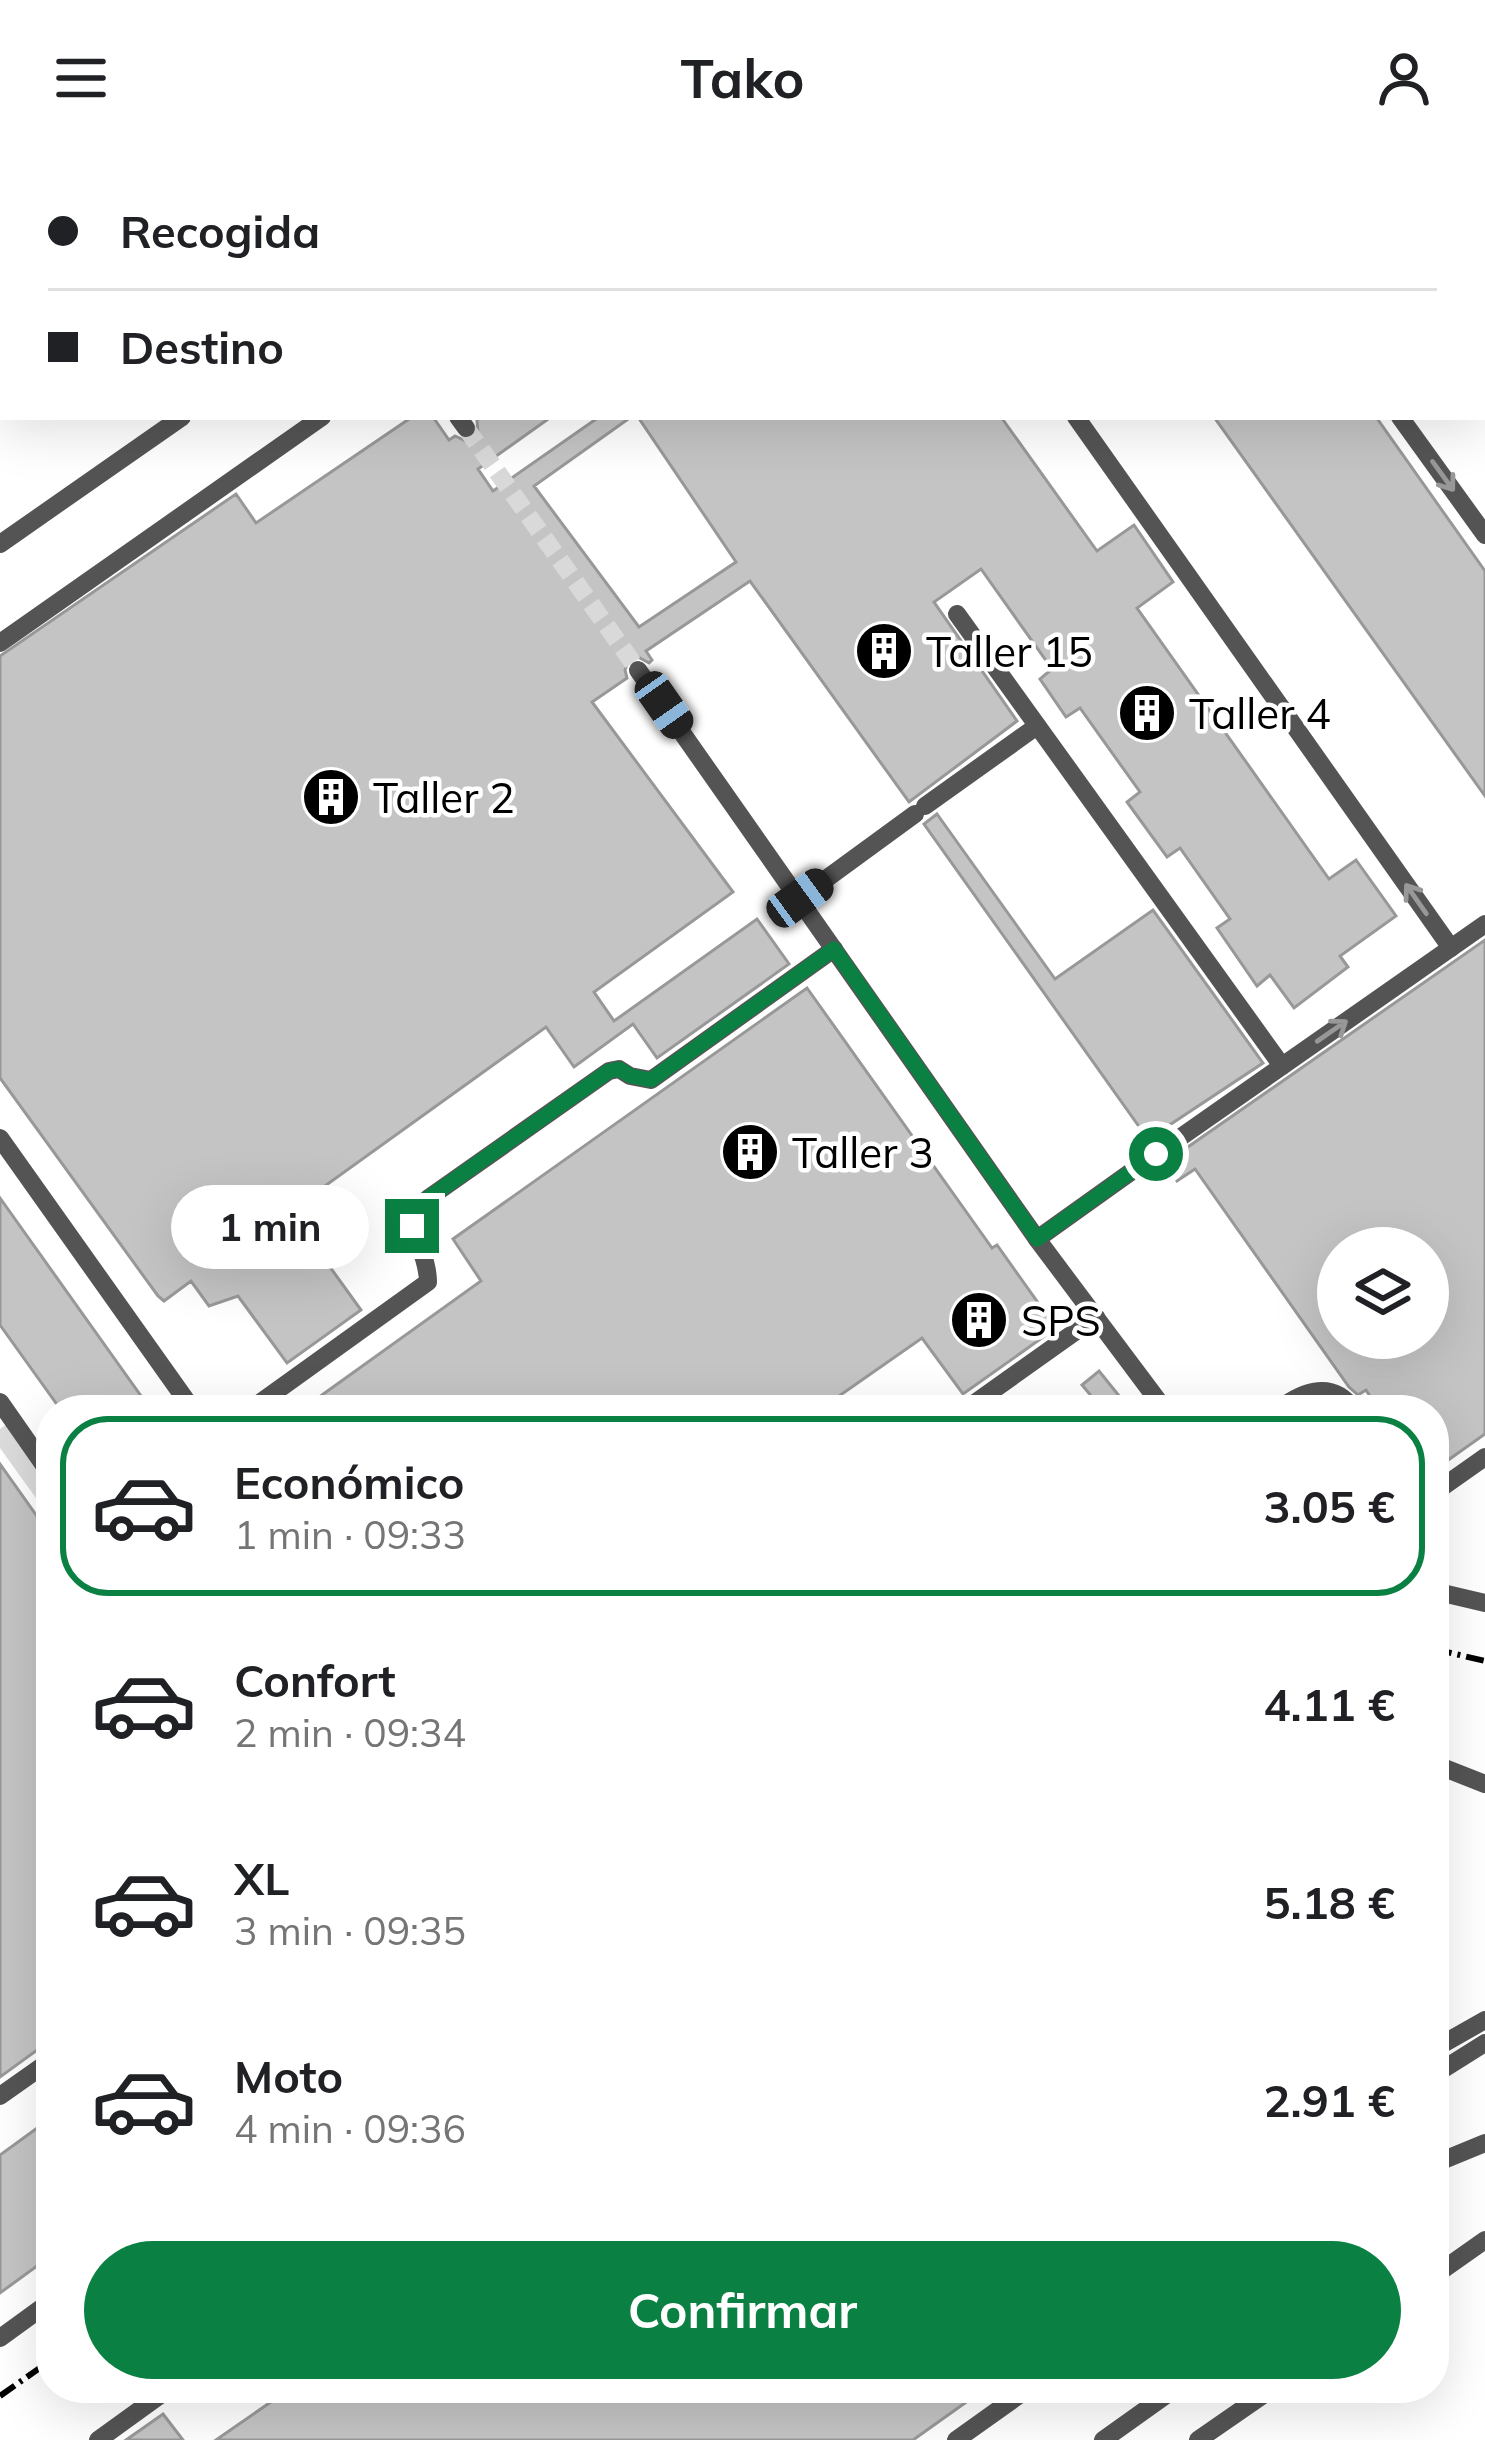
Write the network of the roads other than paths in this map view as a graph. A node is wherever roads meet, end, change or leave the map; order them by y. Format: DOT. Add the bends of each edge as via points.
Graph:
graph roads {
  1 [pos="178,420"];
  2 [pos="318,420"];
  3 [pos="1078,420"];
  4 [pos="1402,420"];
  5 [pos="1485,535"];
  6 [pos="0,544"];
  7 [pos="957,614"];
  8 [pos="0,644"];
  9 [pos="638,670"];
  10 [pos="1037,726"];
  11 [pos="1094,806"];
  12 [pos="1077,818"];
  13 [pos="800,898"];
  14 [pos="1485,924"];
  15 [pos="1451,948"];
  16 [pos="834,949"];
  17 [pos="1282,1066"];
  18 [pos="0,1138"];
  19 [pos="1037,1239"];
  20 [pos="1096,1316"];
  21 [pos="182,1395"];
  22 [pos="271,1395"];
  23 [pos="986,1395"];
  24 [pos="1155,1395"];
  25 [pos="1298,1395"];
  26 [pos="1340,1395"];
  27 [pos="0,1402"];
  28 [pos="36,1453"];
  29 [pos="1485,1457"];
  30 [pos="1449,1482"];
  31 [pos="1449,1595"];
  32 [pos="1485,1603"];
  33 [pos="1449,1770"];
  34 [pos="1485,1784"];
  35 [pos="1485,2020"];
  36 [pos="1449,2040"];
  37 [pos="1485,2043"];
  38 [pos="1449,2066"];
  39 [pos="36,2071"];
  40 [pos="0,2096"];
  41 [pos="1485,2143"];
  42 [pos="1449,2158"];
  43 [pos="1485,2240"];
  44 [pos="1449,2265"];
  45 [pos="36,2312"];
  46 [pos="0,2338"];
  47 [pos="149,2403"];
  48 [pos="1008,2403"];
  49 [pos="1155,2403"];
  50 [pos="1251,2403"];
  51 [pos="98,2440"];
  52 [pos="956,2440"];
  53 [pos="1104,2440"];
  54 [pos="1198,2440"];
  1 -- 6 [label="street"];
  2 -- 8 [label="street"];
  15 -- 3 [label="street, one-way"];
  4 -- 5 [label="street, one-way"];
  7 -- 10 [label="street"];
  9 -- 13 [label="street"];
  10 -- 11 [label="street"];
  10 -- 13 [label="street"];
  11 -- 12 [label="street"];
  11 -- 17 [label="street"];
  13 -- 16 [label="street"];
  14 -- 15 [label="street"];
  17 -- 15 [label="street, one-way"];
  16 -- 19 [label="street"];
  16 -- 22 [label="street" via="651,1080 609,1071 413,1211 428,1282"];
  17 -- 19 [label="street"];
  18 -- 21 [label="street"];
  19 -- 20 [label="street"];
  20 -- 23 [label="street"];
  20 -- 24 [label="street"];
  25 -- 26 [label="street"];
  27 -- 28 [label="street"];
  29 -- 30 [label="street"];
  31 -- 32 [label="street"];
  33 -- 34 [label="street"];
  35 -- 36 [label="street"];
  37 -- 38 [label="street"];
  39 -- 40 [label="street"];
  41 -- 42 [label="street"];
  43 -- 44 [label="street"];
  45 -- 46 [label="street"];
  47 -- 51 [label="street"];
  48 -- 52 [label="street"];
  49 -- 53 [label="street"];
  50 -- 54 [label="street"];
}
